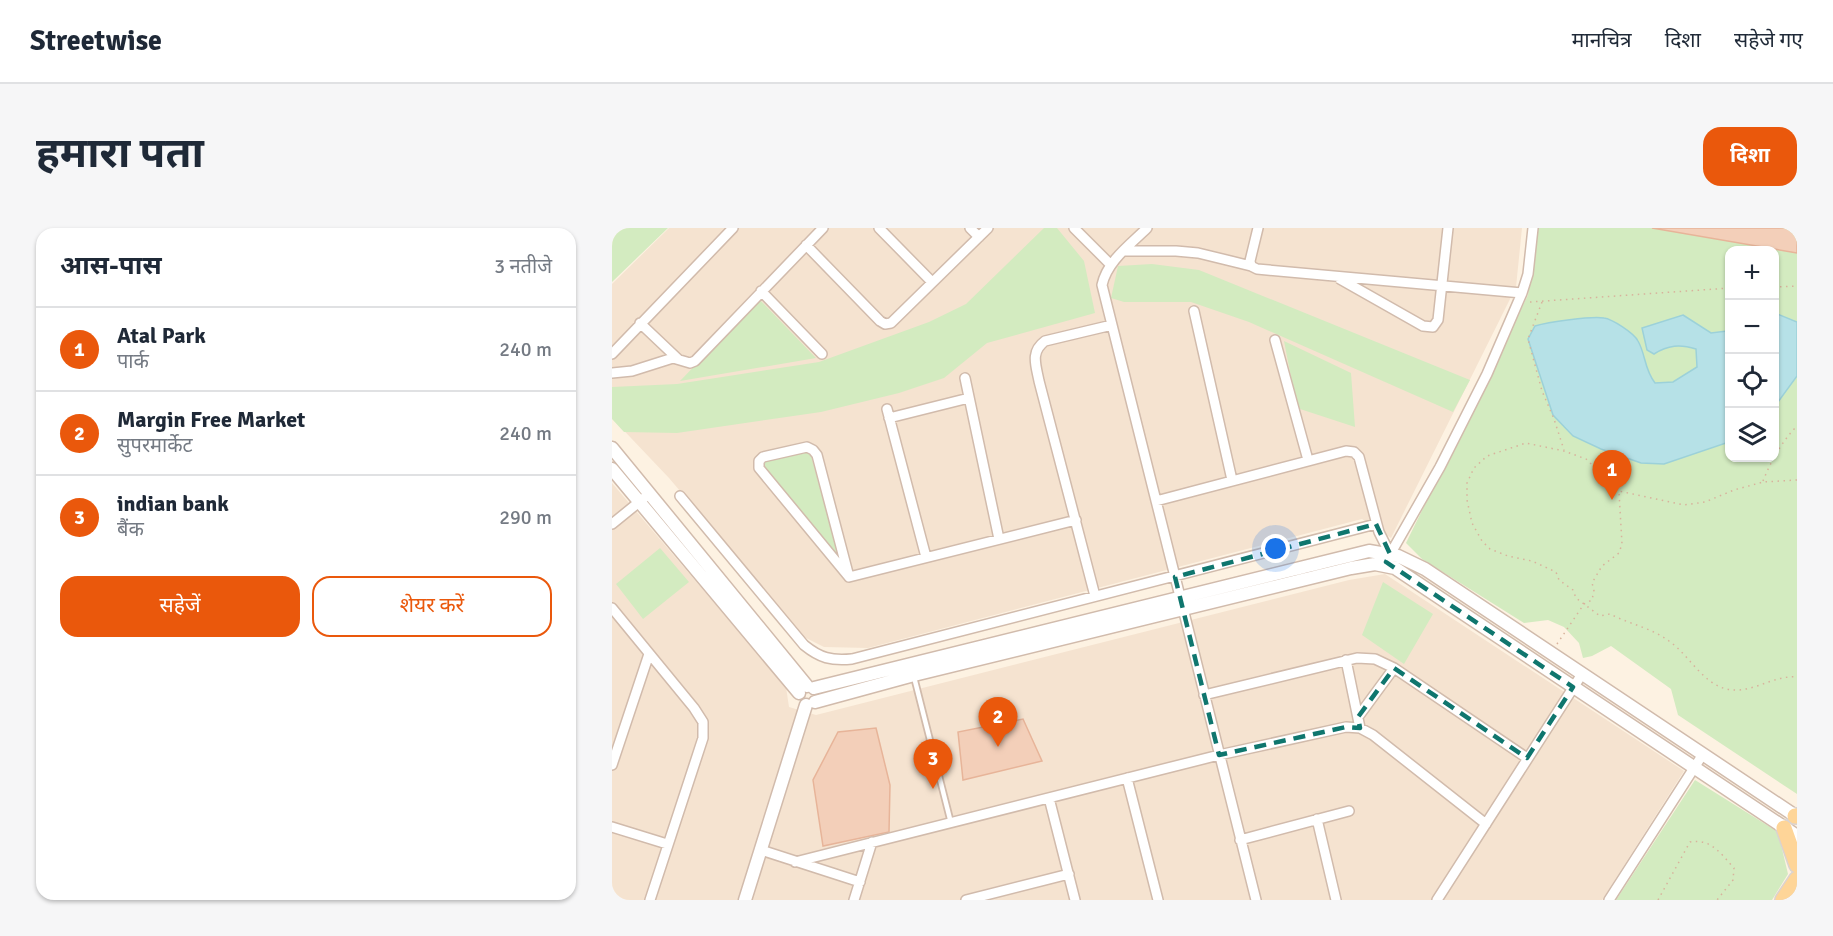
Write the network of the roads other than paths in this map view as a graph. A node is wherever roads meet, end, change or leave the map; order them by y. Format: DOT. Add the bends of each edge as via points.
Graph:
graph roads {
  1 [pos="733,228"];
  2 [pos="823,228"];
  3 [pos="879,228"];
  4 [pos="970,228"];
  5 [pos="988,228"];
  6 [pos="1074,228"];
  7 [pos="1148,228"];
  8 [pos="1258,228"];
  9 [pos="1449,228"];
  10 [pos="1533,228"];
  11 [pos="979,237"];
  12 [pos="806,245"];
  13 [pos="1125,251"];
  14 [pos="1111,265"];
  15 [pos="1251,266"];
  16 [pos="1335,276"];
  17 [pos="932,282"];
  18 [pos="1442,286"];
  19 [pos="761,291"];
  20 [pos="1522,293"];
  21 [pos="1194,311"];
  22 [pos="640,323"];
  23 [pos="1112,325"];
  24 [pos="1275,340"];
  25 [pos="612,354"];
  26 [pos="822,354"];
  27 [pos="678,359"];
  28 [pos="612,373"];
  29 [pos="965,378"];
  30 [pos="969,398"];
  31 [pos="612,448"];
  32 [pos="1308,460"];
  33 [pos="612,469"];
  34 [pos="1232,480"];
  35 [pos="680,496"];
  36 [pos="644,498"];
  37 [pos="1156,501"];
  38 [pos="1076,520"];
  39 [pos="612,524"];
  40 [pos="1376,524"];
  41 [pos="999,539"];
  42 [pos="926,557"];
  43 [pos="1388,560"];
  44 [pos="849,577"];
  45 [pos="1175,577"];
  46 [pos="1095,597"];
  47 [pos="1181,603"];
  48 [pos="612,608"];
  49 [pos="649,654"];
  50 [pos="1346,660"];
  51 [pos="1394,668"];
  52 [pos="913,670"];
  53 [pos="1582,674"];
  54 [pos="1573,687"];
  55 [pos="806,689"];
  56 [pos="1204,695"];
  57 [pos="811,704"];
  58 [pos="1358,717"];
  59 [pos="1360,728"];
  60 [pos="1702,754"];
  61 [pos="1219,755"];
  62 [pos="1527,758"];
  63 [pos="612,765"];
  64 [pos="1694,768"];
  65 [pos="1127,778"];
  66 [pos="1049,798"];
  67 [pos="1349,811"];
  68 [pos="1796,816"];
  69 [pos="1317,819"];
  70 [pos="951,823"];
  71 [pos="1486,825"];
  72 [pos="612,827"];
  73 [pos="1791,832"];
  74 [pos="1240,840"];
  75 [pos="872,842"];
  76 [pos="667,844"];
  77 [pos="761,850"];
  78 [pos="795,862"];
  79 [pos="1797,865"];
  80 [pos="1069,874"];
  81 [pos="1797,879"];
  82 [pos="860,882"];
  83 [pos="650,900"];
  84 [pos="745,900"];
  85 [pos="854,900"];
  86 [pos="966,900"];
  87 [pos="1075,900"];
  88 [pos="1158,900"];
  89 [pos="1256,900"];
  90 [pos="1336,900"];
  91 [pos="1437,900"];
  92 [pos="1609,900"];
  93 [pos="1783,900"];
  1 -- 22 [label="street"];
  2 -- 12 [label="street"];
  3 -- 17 [label="street"];
  4 -- 11 [label="street"];
  5 -- 11 [label="street"];
  6 -- 14 [label="street"];
  7 -- 13 [label="street"];
  8 -- 15 [label="street"];
  9 -- 18 [label="street"];
  10 -- 20 [label="street"];
  11 -- 17 [label="street"];
  12 -- 17 [label="street" via="885,324 891,323"];
  12 -- 19 [label="street"];
  13 -- 14 [label="street"];
  13 -- 15 [label="street" via="1176,251"];
  14 -- 23 [label="street" via="1102,285"];
  15 -- 16 [label="street"];
  16 -- 18 [label="street"];
  16 -- 18 [label="street" via="1429,328 1438,320"];
  18 -- 20 [label="street"];
  19 -- 26 [label="street"];
  19 -- 27 [label="street" via="695,361"];
  20 -- 43 [label="street" via="1472,405"];
  21 -- 34 [label="street"];
  22 -- 25 [label="street"];
  22 -- 27 [label="street"];
  23 -- 37 [label="street"];
  23 -- 38 [label="street" via="1045,341 1035,353"];
  24 -- 32 [label="street"];
  27 -- 28 [label="street"];
  29 -- 30 [label="street"];
  30 -- 41 [label="street"];
  30 -- 42 [label="street" via="888,413"];
  31 -- 36 [label="street"];
  32 -- 34 [label="street"];
  32 -- 40 [label="street" via="1354,452 1359,457"];
  33 -- 36 [label="street"];
  34 -- 37 [label="street"];
  35 -- 46 [label="street" via="804,645 818,656 834,661"];
  36 -- 39 [label="street"];
  36 -- 55 [label="street"];
  37 -- 45 [label="street"];
  38 -- 41 [label="street"];
  38 -- 46 [label="street"];
  40 -- 43 [label="street"];
  40 -- 45 [label="street"];
  41 -- 42 [label="street"];
  42 -- 44 [label="street"];
  43 -- 47 [label="street"];
  43 -- 53 [label="street" via="1425,569"];
  43 -- 54 [label="street"];
  44 -- 44 [label="street" via="817,455 807,447 763,457 759,468"];
  45 -- 46 [label="street"];
  45 -- 47 [label="street"];
  47 -- 52 [label="street"];
  47 -- 56 [label="street"];
  48 -- 49 [label="street"];
  49 -- 63 [label="street"];
  49 -- 76 [label="street" via="703,722 703,738"];
  50 -- 51 [label="street" via="1375,659"];
  50 -- 56 [label="street"];
  50 -- 58 [label="street"];
  51 -- 58 [label="street"];
  51 -- 62 [label="street"];
  52 -- 55 [label="street"];
  52 -- 57 [label="street"];
  52 -- 70 [label="lane"];
  53 -- 54 [label="street"];
  53 -- 60 [label="street"];
  54 -- 62 [label="street"];
  54 -- 64 [label="street"];
  55 -- 57 [label="street" via="817,695"];
  55 -- 57 [label="street" via="799,700"];
  56 -- 61 [label="street"];
  57 -- 77 [label="street"];
  58 -- 59 [label="street"];
  59 -- 61 [label="street" via="1346,727"];
  59 -- 71 [label="street"];
  60 -- 64 [label="street"];
  60 -- 68 [label="street"];
  61 -- 65 [label="street"];
  61 -- 74 [label="street"];
  62 -- 71 [label="street"];
  64 -- 73 [label="street"];
  64 -- 92 [label="street"];
  65 -- 66 [label="street"];
  65 -- 88 [label="street"];
  66 -- 70 [label="street"];
  66 -- 80 [label="street"];
  67 -- 69 [label="street"];
  69 -- 74 [label="street"];
  69 -- 90 [label="street"];
  70 -- 75 [label="street"];
  71 -- 91 [label="street"];
  72 -- 76 [label="street"];
  73 -- 79 [label="main road"];
  74 -- 89 [label="street"];
  75 -- 78 [label="street"];
  75 -- 82 [label="street"];
  76 -- 83 [label="street"];
  77 -- 78 [label="street"];
  77 -- 84 [label="street"];
  78 -- 82 [label="street"];
  80 -- 86 [label="street"];
  80 -- 87 [label="street"];
  81 -- 93 [label="main road"];
  82 -- 85 [label="street"];
}
